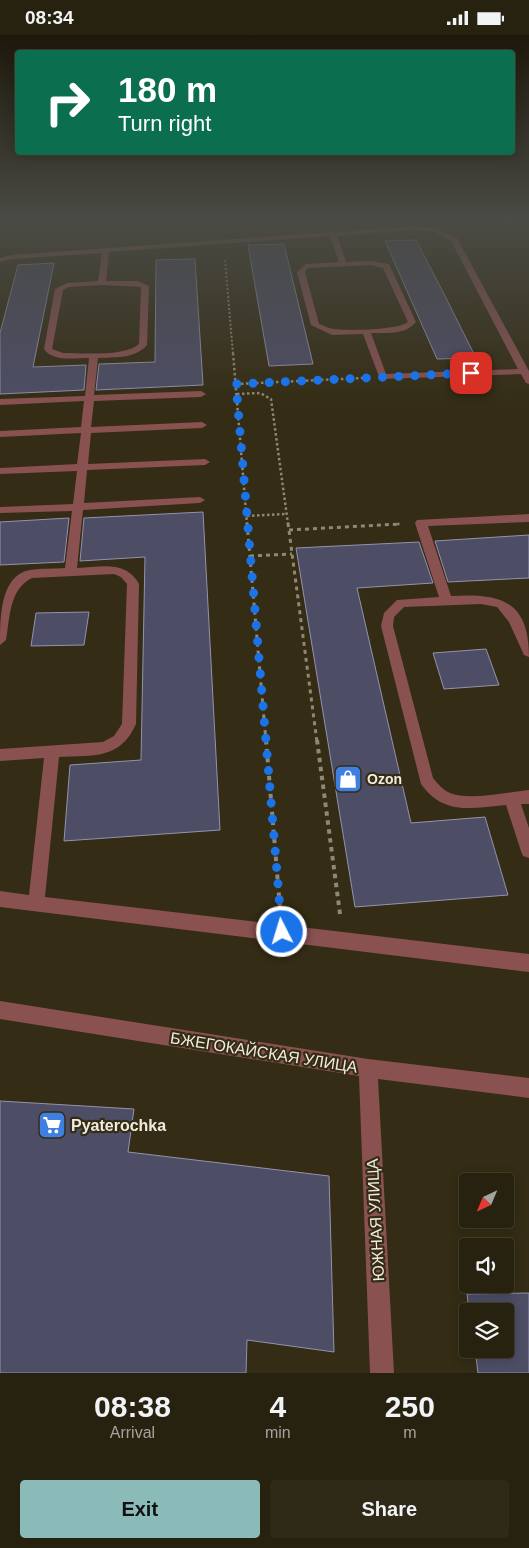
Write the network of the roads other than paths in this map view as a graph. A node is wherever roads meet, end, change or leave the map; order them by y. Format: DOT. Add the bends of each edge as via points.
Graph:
graph roads {
  1 [pos="304,282"];
  2 [pos="394,282"];
  3 [pos="477,282"];
  4 [pos="102,283"];
  5 [pos="366,331"];
  6 [pos="94,355"];
  7 [pos="524,371"];
  8 [pos="529,381"];
  9 [pos="201,394"];
  10 [pos="90,399"];
  11 [pos="0,402"];
  12 [pos="202,425"];
  13 [pos="86,430"];
  14 [pos="0,434"];
  15 [pos="205,462"];
  16 [pos="82,467"];
  17 [pos="0,471"];
  18 [pos="200,500"];
  19 [pos="78,507"];
  20 [pos="0,510"];
  21 [pos="529,518"];
  22 [pos="71,572"];
  23 [pos="446,601"];
  24 [pos="0,640"];
  25 [pos="529,652"];
  26 [pos="52,752"];
  27 [pos="0,755"];
  28 [pos="529,797"];
  29 [pos="511,798"];
  30 [pos="529,851"];
  31 [pos="0,899"];
  32 [pos="36,903"];
  33 [pos="529,963"];
  34 [pos="0,1010"];
  35 [pos="368,1068"];
  36 [pos="529,1088"];
  37 [pos="382,1373"];
  1 -- 5 [label="street" via="315,325 332,332"];
  2 -- 5 [label="street" via="412,321 410,325"];
  3 -- 7 [label="street"];
  4 -- 6 [label="street" via="67,285 59,289 48,349 63,356"];
  4 -- 6 [label="street" via="138,283 145,286 143,345 128,354"];
  5 -- 7 [label="street" via="383,377"];
  6 -- 10 [label="street"];
  7 -- 8 [label="street"];
  9 -- 10 [label="street"];
  10 -- 11 [label="street"];
  10 -- 13 [label="street"];
  12 -- 13 [label="street"];
  13 -- 14 [label="street"];
  13 -- 16 [label="street"];
  15 -- 16 [label="street"];
  16 -- 17 [label="street"];
  16 -- 19 [label="street"];
  18 -- 19 [label="street"];
  19 -- 20 [label="street"];
  19 -- 22 [label="street"];
  21 -- 23 [label="street" via="421,523"];
  22 -- 24 [label="street" via="30,575 13,584"];
  22 -- 26 [label="street" via="114,570 130,577 133,584 128,724 124,737 115,745 103,749"];
  23 -- 25 [label="street" via="479,599 499,602 516,618"];
  23 -- 29 [label="street" via="401,603 388,616 387,626 426,780 433,792 445,800"];
  26 -- 27 [label="street"];
  26 -- 32 [label="street"];
  28 -- 29 [label="street"];
  29 -- 30 [label="street"];
  31 -- 32 [label="street"];
  32 -- 33 [label="street"];
  34 -- 35 [label="street, БЖЕГОКАЙСКАЯ УЛИЦА"];
  35 -- 36 [label="street, БЖЕГОКАЙСКАЯ УЛИЦА"];
  35 -- 37 [label="street, ЮЖНАЯ УЛИЦА"];
}
